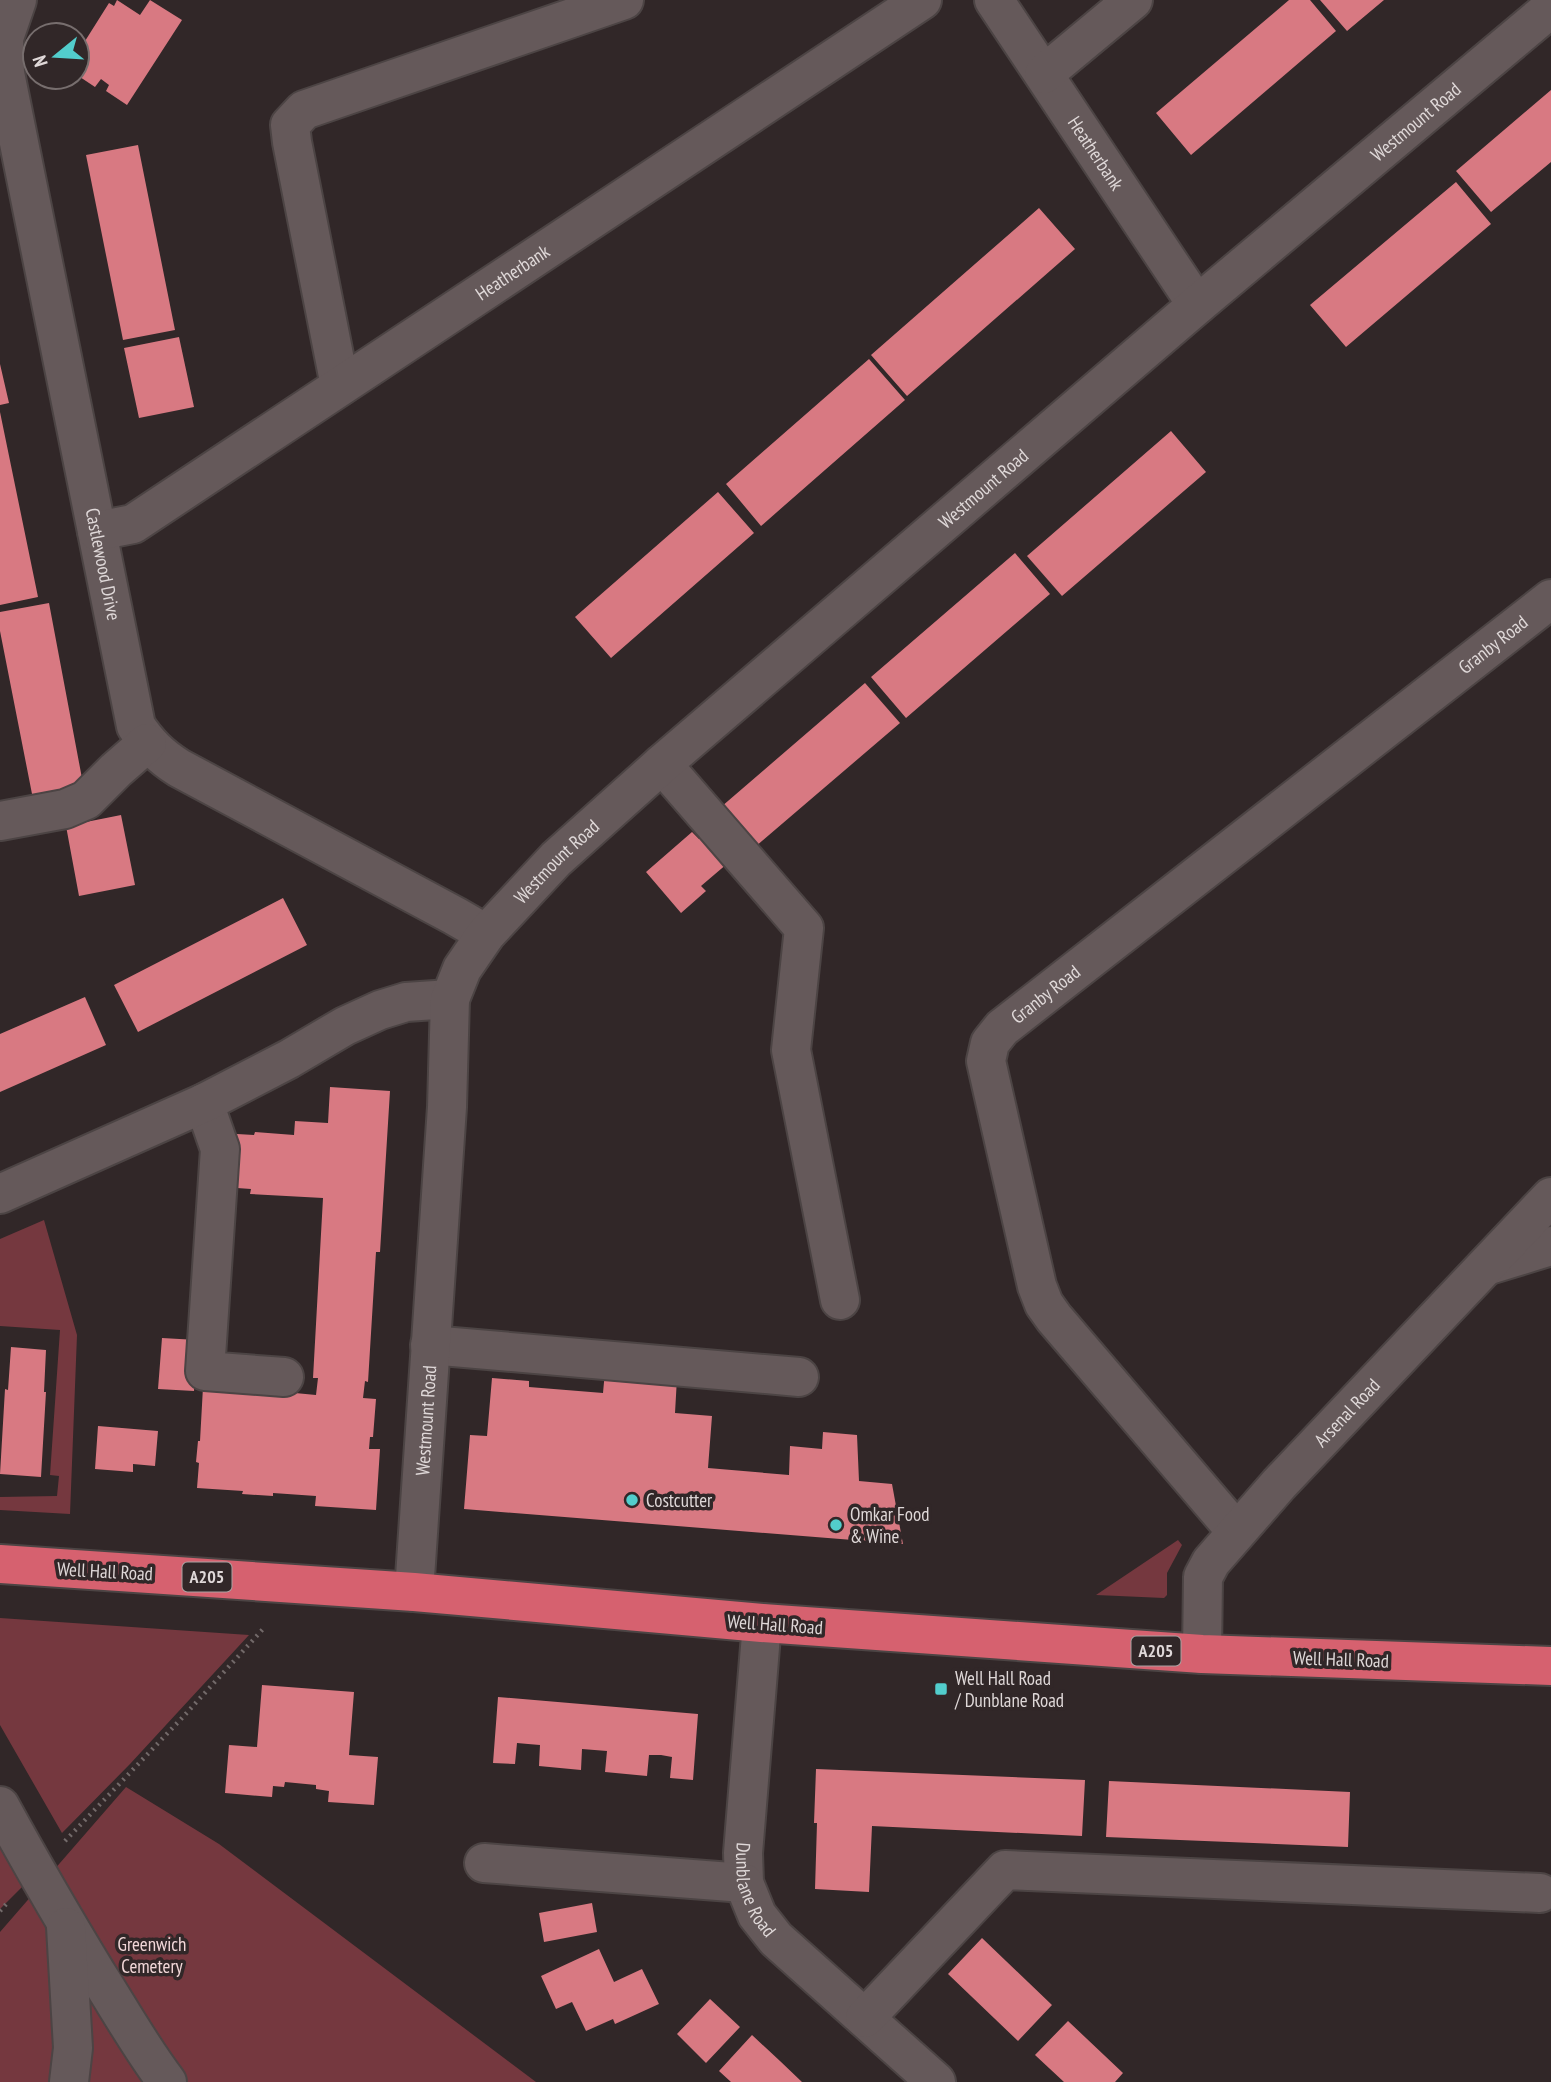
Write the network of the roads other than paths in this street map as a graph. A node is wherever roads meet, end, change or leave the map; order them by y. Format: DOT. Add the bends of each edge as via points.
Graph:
graph roads {
  1 [pos="17,0"];
  2 [pos="624,0"];
  3 [pos="922,0"];
  4 [pos="994,0"];
  5 [pos="1133,0"];
  6 [pos="1551,8"];
  7 [pos="1044,74"];
  8 [pos="1197,305"];
  9 [pos="340,386"];
  10 [pos="97,531"];
  11 [pos="1551,599"];
  12 [pos="147,743"];
  13 [pos="662,764"];
  14 [pos="0,821"];
  15 [pos="486,934"];
  16 [pos="450,999"];
  17 [pos="204,1103"];
  18 [pos="0,1194"];
  19 [pos="1551,1197"];
  20 [pos="1551,1246"];
  21 [pos="1487,1266"];
  22 [pos="840,1300"];
  23 [pos="430,1345"];
  24 [pos="284,1377"];
  25 [pos="799,1377"];
  26 [pos="1236,1531"];
  27 [pos="0,1564"];
  28 [pos="414,1592"];
  29 [pos="762,1623"];
  30 [pos="1202,1654"];
  31 [pos="1551,1666"];
  32 [pos="0,1806"];
  33 [pos="484,1863"];
  34 [pos="744,1883"];
  35 [pos="1540,1893"];
  36 [pos="66,1922"];
  37 [pos="865,2018"];
  38 [pos="69,2082"];
  39 [pos="167,2082"];
  40 [pos="936,2082"];
  1 -- 10 [label="street, Castlewood Drive" via="4,38 5,74"];
  2 -- 9 [label="street" via="304,110 290,125"];
  3 -- 9 [label="street, Heatherbank"];
  4 -- 7 [label="street, Heatherbank"];
  5 -- 7 [label="street"];
  6 -- 8 [label="street, Westmount Road"];
  7 -- 8 [label="street, Heatherbank"];
  8 -- 13 [label="street, Westmount Road"];
  9 -- 10 [label="street, Heatherbank" via="133,524"];
  10 -- 12 [label="street, Castlewood Drive" via="136,726"];
  11 -- 26 [label="street, Granby Road" via="1002,1028 990,1043 986,1061 1044,1304"];
  12 -- 14 [label="street" via="86,800 65,809"];
  12 -- 15 [label="street, Castlewood Drive" via="179,768"];
  13 -- 15 [label="street, Westmount Road" via="556,859"];
  13 -- 22 [label="street" via="804,928 791,1050"];
  15 -- 16 [label="street, Westmount Road" via="462,969"];
  16 -- 17 [label="street" via="406,1002 380,1010"];
  16 -- 23 [label="street, Westmount Road"];
  17 -- 18 [label="street"];
  17 -- 24 [label="street" via="220,1149 205,1371"];
  19 -- 21 [label="street, Arsenal Road"];
  20 -- 21 [label="street"];
  21 -- 26 [label="street, Arsenal Road"];
  23 -- 25 [label="street"];
  23 -- 28 [label="street, Westmount Road"];
  26 -- 30 [label="street, Arsenal Road" via="1203,1577"];
  27 -- 28 [label="highway, Well Hall Road / A205"];
  28 -- 29 [label="highway, Well Hall Road / A205"];
  29 -- 30 [label="highway, Well Hall Road / A205"];
  29 -- 34 [label="street, Dunblane Road"];
  30 -- 31 [label="highway, Well Hall Road / A205"];
  32 -- 36 [label="street"];
  33 -- 34 [label="street"];
  34 -- 37 [label="street, Dunblane Road" via="758,1915 776,1939"];
  35 -- 37 [label="street" via="1005,1871"];
  36 -- 38 [label="street" via="73,2048"];
  36 -- 39 [label="street"];
  37 -- 40 [label="street, Dunblane Road"];
}
